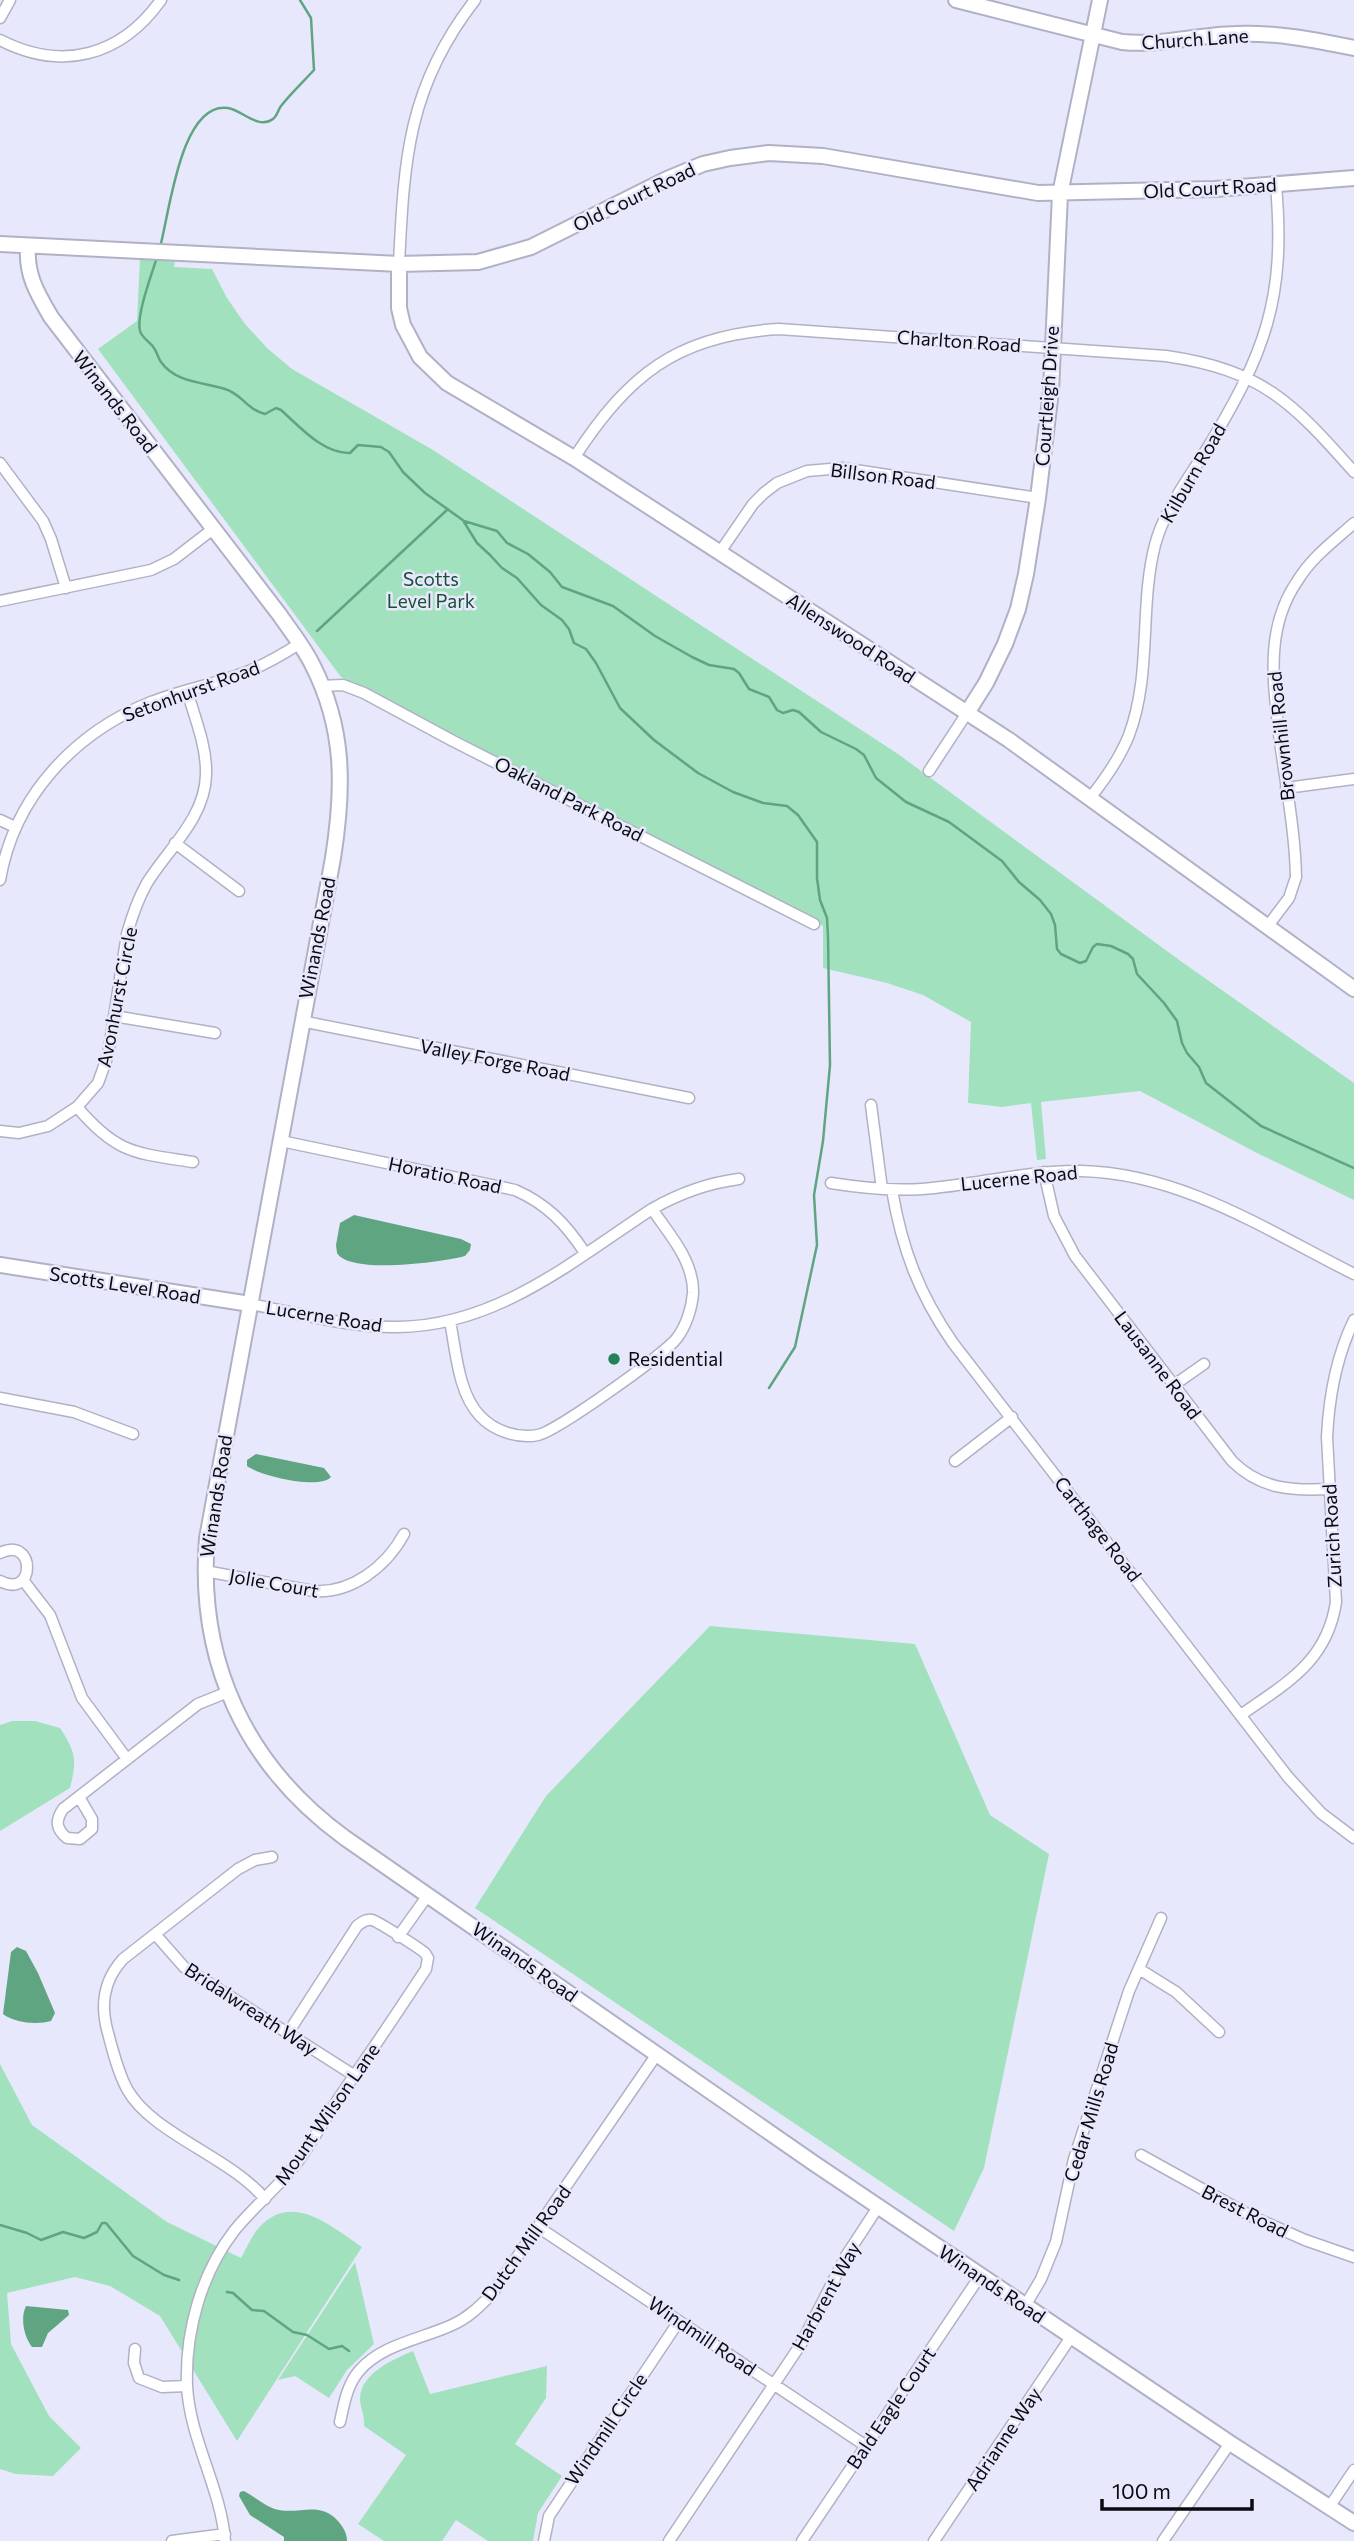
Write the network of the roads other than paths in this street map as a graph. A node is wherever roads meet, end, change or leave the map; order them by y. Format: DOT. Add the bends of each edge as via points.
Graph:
graph roads {
  1 [pos="10,0"];
  2 [pos="161,0"];
  3 [pos="475,0"];
  4 [pos="956,0"];
  5 [pos="1101,0"];
  6 [pos="0,18"];
  7 [pos="1092,35"];
  8 [pos="0,40"];
  9 [pos="1354,48"];
  10 [pos="1354,178"];
  11 [pos="1276,186"];
  12 [pos="1060,194"];
  13 [pos="0,244"];
  14 [pos="28,247"];
  15 [pos="399,264"];
  16 [pos="1052,348"];
  17 [pos="1248,377"];
  18 [pos="575,458"];
  19 [pos="0,463"];
  20 [pos="1354,472"];
  21 [pos="1038,498"];
  22 [pos="1354,523"];
  23 [pos="213,529"];
  24 [pos="720,552"];
  25 [pos="66,588"];
  26 [pos="0,601"];
  27 [pos="299,644"];
  28 [pos="321,686"];
  29 [pos="187,691"];
  30 [pos="967,713"];
  31 [pos="929,771"];
  32 [pos="1354,779"];
  33 [pos="1286,788"];
  34 [pos="1090,798"];
  35 [pos="0,820"];
  36 [pos="15,827"];
  37 [pos="175,843"];
  38 [pos="0,880"];
  39 [pos="239,891"];
  40 [pos="814,924"];
  41 [pos="1267,927"];
  42 [pos="1354,989"];
  43 [pos="114,1016"];
  44 [pos="301,1021"];
  45 [pos="215,1033"];
  46 [pos="689,1098"];
  47 [pos="870,1105"];
  48 [pos="76,1107"];
  49 [pos="0,1131"];
  50 [pos="281,1141"];
  51 [pos="193,1162"];
  52 [pos="1044,1172"];
  53 [pos="739,1179"];
  54 [pos="831,1183"];
  55 [pos="887,1190"];
  56 [pos="652,1209"];
  57 [pos="585,1253"];
  58 [pos="0,1265"];
  59 [pos="1354,1274"];
  60 [pos="250,1304"];
  61 [pos="1354,1320"];
  62 [pos="450,1321"];
  63 [pos="1204,1364"];
  64 [pos="1174,1385"];
  65 [pos="0,1398"];
  66 [pos="1012,1417"];
  67 [pos="133,1434"];
  68 [pos="955,1461"];
  69 [pos="1329,1489"];
  70 [pos="404,1534"];
  71 [pos="0,1553"];
  72 [pos="205,1571"];
  73 [pos="23,1580"];
  74 [pos="0,1581"];
  75 [pos="228,1692"];
  76 [pos="1241,1715"];
  77 [pos="127,1759"];
  78 [pos="79,1797"];
  79 [pos="1354,1838"];
  80 [pos="272,1857"];
  81 [pos="428,1895"];
  82 [pos="1161,1918"];
  83 [pos="156,1934"];
  84 [pos="398,1937"];
  85 [pos="1139,1969"];
  86 [pos="1219,2032"];
  87 [pos="288,2033"];
  88 [pos="657,2054"];
  89 [pos="355,2076"];
  90 [pos="1141,2155"];
  91 [pos="265,2199"];
  92 [pos="878,2207"];
  93 [pos="538,2227"];
  94 [pos="1354,2257"];
  95 [pos="980,2276"];
  96 [pos="1025,2306"];
  97 [pos="679,2320"];
  98 [pos="1071,2337"];
  99 [pos="135,2349"];
  100 [pos="775,2384"];
  101 [pos="187,2386"];
  102 [pos="340,2421"];
  103 [pos="1230,2443"];
  104 [pos="866,2446"];
  105 [pos="1354,2470"];
  106 [pos="1330,2506"];
  107 [pos="1354,2523"];
  108 [pos="225,2538"];
  109 [pos="172,2541"];
  110 [pos="544,2541"];
  111 [pos="669,2541"];
  112 [pos="803,2541"];
  113 [pos="934,2541"];
  114 [pos="1163,2541"];
  1 -- 6 [label="street"];
  2 -- 8 [label="street" via="130,34 86,54 37,55"];
  3 -- 15 [label="street" via="441,50 417,107 405,165"];
  4 -- 7 [label="street, Church Lane"];
  5 -- 7 [label="street, Courtleigh Drive"];
  7 -- 9 [label="street, Church Lane" via="1145,44 1206,35 1270,35"];
  7 -- 12 [label="street, Courtleigh Drive"];
  10 -- 11 [label="street, Old Court Road"];
  11 -- 12 [label="street, Old Court Road"];
  11 -- 17 [label="street, Kilburn Road" via="1280,229 1275,290"];
  12 -- 15 [label="street, Old Court Road" via="823,156 748,155 687,170 514,254 460,265"];
  12 -- 16 [label="street, Courtleigh Drive"];
  13 -- 14 [label="street, Old Court Road"];
  14 -- 15 [label="street, Old Court Road"];
  14 -- 23 [label="street, Winands Road" via="28,271 51,317"];
  15 -- 18 [label="street, Allenswood Road" via="403,325 431,370"];
  16 -- 17 [label="street, Charlton Road" via="1188,359"];
  16 -- 18 [label="street, Charlton Road" via="806,330 729,334 684,350 644,374 611,406"];
  16 -- 21 [label="street, Courtleigh Drive"];
  17 -- 20 [label="street, Charlton Road" via="1297,410"];
  17 -- 34 [label="street, Kilburn Road" via="1155,543 1136,711 1110,773"];
  18 -- 24 [label="street, Allenswood Road"];
  19 -- 25 [label="street" via="43,521"];
  21 -- 24 [label="street, Billson Road" via="842,468 807,471 764,493"];
  21 -- 30 [label="street, Courtleigh Drive" via="1018,609 986,683"];
  22 -- 33 [label="street, Brownhill Road" via="1296,581 1274,637 1273,682"];
  23 -- 25 [label="street" via="151,570"];
  23 -- 27 [label="street, Winands Road"];
  24 -- 30 [label="street, Allenswood Road"];
  25 -- 26 [label="street"];
  27 -- 28 [label="street, Winands Road"];
  27 -- 29 [label="street, Setonhurst Road" via="239,675"];
  28 -- 40 [label="street, Oakland Park Road" via="343,685 364,693"];
  28 -- 44 [label="street, Winands Road" via="336,730 341,802"];
  29 -- 36 [label="street, Setonhurst Road" via="133,710 83,741 45,779"];
  29 -- 37 [label="street, Avonhurst Circle" via="206,776 200,806"];
  30 -- 31 [label="street, Courtleigh Drive"];
  30 -- 34 [label="street, Allenswood Road"];
  32 -- 33 [label="street"];
  33 -- 41 [label="street, Brownhill Road" via="1296,877 1289,898"];
  34 -- 41 [label="street, Allenswood Road"];
  35 -- 36 [label="street"];
  36 -- 38 [label="street, Setonhurst Road"];
  37 -- 39 [label="street"];
  37 -- 43 [label="street, Avonhurst Circle" via="146,885 133,914"];
  41 -- 42 [label="street, Allenswood Road"];
  43 -- 45 [label="street"];
  43 -- 48 [label="street, Avonhurst Circle" via="104,1070"];
  44 -- 46 [label="street, Valley Forge Road"];
  44 -- 50 [label="street, Winands Road"];
  47 -- 55 [label="street, Carthage Road"];
  48 -- 49 [label="street, Avonhurst Circle" via="48,1126 19,1133"];
  48 -- 51 [label="street" via="107,1139 122,1147"];
  50 -- 57 [label="street, Horatio Road" via="515,1190 560,1219"];
  50 -- 60 [label="street, Winands Road"];
  52 -- 55 [label="street, Lucerne Road"];
  52 -- 59 [label="street, Lucerne Road" via="1111,1173 1159,1182 1216,1205"];
  52 -- 64 [label="street, Lausanne Road" via="1054,1216 1075,1256"];
  53 -- 56 [label="street, Lucerne Road" via="698,1186"];
  54 -- 55 [label="street, Lucerne Road"];
  55 -- 66 [label="street, Carthage Road" via="923,1296 953,1343"];
  56 -- 57 [label="street, Lucerne Road"];
  56 -- 62 [label="street" via="690,1270 692,1303 683,1328 667,1349 556,1428 535,1436 509,1433 477,1413 465,1390"];
  57 -- 62 [label="street, Lucerne Road" via="522,1295"];
  58 -- 60 [label="street, Scotts Level Road"];
  60 -- 62 [label="street, Lucerne Road" via="380,1327"];
  60 -- 72 [label="street, Winands Road" via="209,1521"];
  61 -- 69 [label="street, Zurich Road" via="1332,1388 1327,1437"];
  63 -- 64 [label="street"];
  64 -- 69 [label="street, Lausanne Road" via="1243,1472 1283,1489"];
  65 -- 67 [label="street" via="74,1412"];
  66 -- 68 [label="street"];
  66 -- 76 [label="street, Carthage Road"];
  69 -- 76 [label="street, Zurich Road" via="1336,1602 1329,1633 1300,1673"];
  70 -- 72 [label="street, Jolie Court" via="382,1563 341,1590 313,1591"];
  71 -- 73 [label="street" via="14,1550 24,1556 28,1568"];
  72 -- 75 [label="street, Winands Road" via="209,1626"];
  73 -- 74 [label="street" via="11,1585"];
  73 -- 77 [label="street" via="50,1615 82,1698"];
  75 -- 77 [label="street" via="198,1704"];
  75 -- 81 [label="street, Winands Road" via="259,1751 298,1799 323,1822"];
  76 -- 79 [label="street, Carthage Road" via="1305,1797"];
  77 -- 78 [label="street"];
  80 -- 83 [label="street" via="238,1869"];
  81 -- 84 [label="street"];
  81 -- 88 [label="street, Winands Road"];
  82 -- 85 [label="street, Cedar Mills Road"];
  83 -- 87 [label="street, Bridalwreath Way" via="184,1967"];
  83 -- 91 [label="street" via="116,1967 104,1993 103,2014 127,2090 143,2110 241,2175"];
  84 -- 87 [label="street" via="372,1920 357,1926"];
  84 -- 89 [label="street, Mount Wilson Lane" via="422,1950 428,1963"];
  85 -- 86 [label="street" via="1176,1992"];
  85 -- 96 [label="street, Cedar Mills Road" via="1074,2159 1056,2242"];
  87 -- 89 [label="street, Bridalwreath Way"];
  88 -- 92 [label="street, Winands Road"];
  88 -- 93 [label="street, Dutch Mill Road"];
  89 -- 91 [label="street, Mount Wilson Lane" via="299,2159"];
  90 -- 94 [label="street, Brest Road" via="1251,2217"];
  91 -- 101 [label="street, Mount Wilson Lane" via="234,2231 207,2277 190,2340"];
  92 -- 95 [label="street, Winands Road"];
  92 -- 100 [label="street, Harbrent Way"];
  93 -- 97 [label="street, Windmill Road"];
  93 -- 102 [label="street, Dutch Mill Road" via="480,2307 452,2325 368,2362 347,2392"];
  95 -- 96 [label="street, Winands Road"];
  95 -- 104 [label="street, Bald Eagle Court"];
  96 -- 98 [label="street, Winands Road"];
  97 -- 100 [label="street, Windmill Road"];
  97 -- 110 [label="street, Windmill Circle" via="549,2516"];
  98 -- 103 [label="street, Winands Road"];
  98 -- 113 [label="street, Adrianne Way"];
  99 -- 101 [label="street" via="139,2378 162,2387"];
  100 -- 104 [label="street, Windmill Road"];
  100 -- 111 [label="street"];
  101 -- 108 [label="street, Mount Wilson Lane"];
  103 -- 106 [label="street, Winands Road"];
  103 -- 114 [label="street"];
  104 -- 112 [label="street, Bald Eagle Court"];
  105 -- 106 [label="street"];
  106 -- 107 [label="street, Winands Road"];
  108 -- 109 [label="street"];
}
